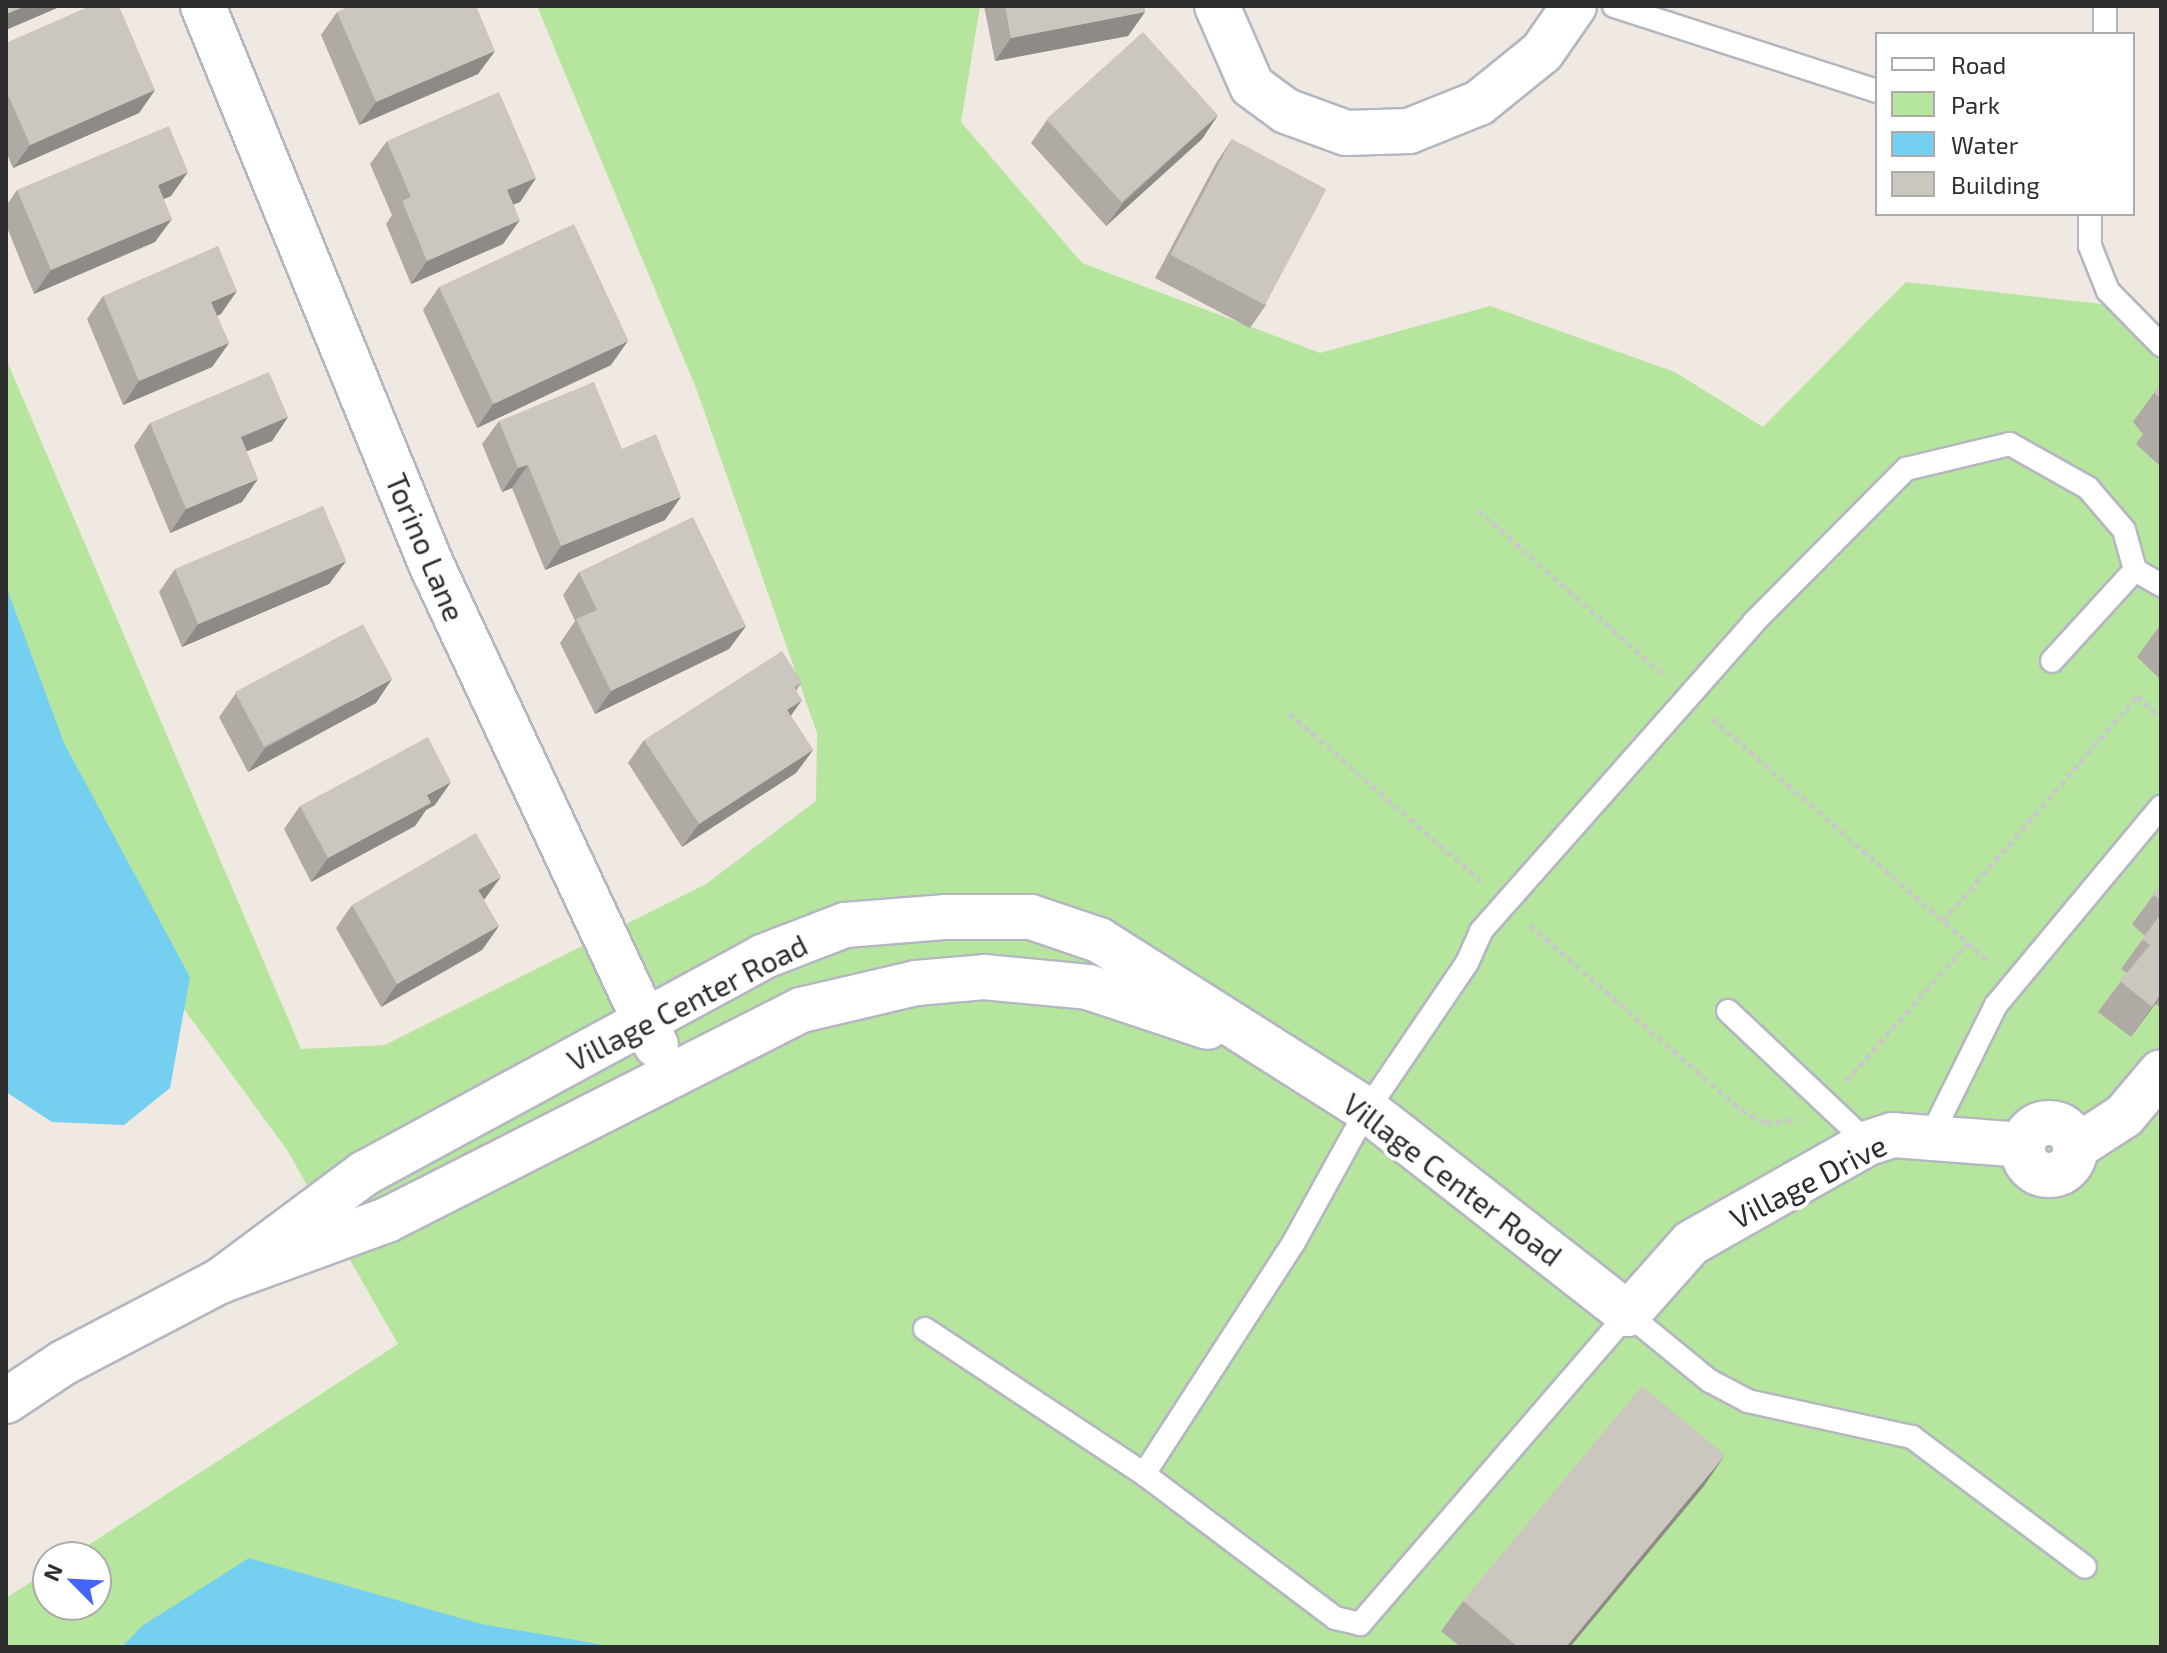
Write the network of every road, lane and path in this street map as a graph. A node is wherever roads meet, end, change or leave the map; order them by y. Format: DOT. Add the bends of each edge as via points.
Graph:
graph roads {
  1 [pos="203,6"];
  2 [pos="1217,6"];
  3 [pos="1574,6"];
  4 [pos="1614,6"];
  5 [pos="2105,6"];
  6 [pos="2105,32"];
  7 [pos="1875,90"];
  8 [pos="2090,216"];
  9 [pos="2161,345"];
  10 [pos="1478,510"];
  11 [pos="2135,570"];
  12 [pos="2161,585"];
  13 [pos="2052,661"];
  14 [pos="1690,697"];
  15 [pos="1289,713"];
  16 [pos="2161,717"];
  17 [pos="2161,807"];
  18 [pos="1506,904"];
  19 [pos="1943,921"];
  20 [pos="1968,943"];
  21 [pos="2014,983"];
  22 [pos="1728,1011"];
  23 [pos="644,1020"];
  24 [pos="1275,1049"];
  25 [pos="2161,1072"];
  26 [pos="671,1078"];
  27 [pos="1827,1104"];
  28 [pos="1367,1110"];
  29 [pos="1930,1138"];
  30 [pos="1868,1143"];
  31 [pos="220,1281"];
  32 [pos="1628,1314"];
  33 [pos="925,1329"];
  34 [pos="6,1401"];
  35 [pos="1144,1474"];
  36 [pos="2085,1567"];
  1 -- 23 [label="street, Torino Lane" via="431,564"];
  2 -- 3 [label="street" via="1252,86 1286,111 1346,133 1409,131 1479,103 1542,52"];
  4 -- 7 [label="lane"];
  5 -- 6 [label="lane"];
  8 -- 9 [label="lane" via="2090,246 2108,291"];
  10 -- 14 [label="path"];
  11 -- 12 [label="lane"];
  11 -- 13 [label="lane"];
  11 -- 14 [label="lane" via="2124,530 2088,488 2010,444 1961,452 1906,469 1847,523"];
  14 -- 18 [label="lane"];
  14 -- 19 [label="path"];
  15 -- 18 [label="path"];
  16 -- 19 [label="path" via="2137,696"];
  17 -- 21 [label="lane"];
  18 -- 27 [label="path" via="1741,1110 1766,1123 1790,1123"];
  18 -- 28 [label="lane" via="1481,931 1467,963"];
  19 -- 20 [label="path"];
  20 -- 21 [label="path"];
  20 -- 27 [label="path"];
  21 -- 29 [label="lane" via="1996,1005"];
  22 -- 27 [label="lane"];
  23 -- 24 [label="street, Village Center Road" via="762,957 845,925 1031,917 1099,940"];
  23 -- 26 [label="street, Torino Lane"];
  23 -- 31 [label="street, Village Center Road" via="365,1173"];
  24 -- 26 [label="street, Village Center Road" via="1088,987 984,977 916,983 801,1010"];
  24 -- 28 [label="street, Village Center Road"];
  25 -- 29 [label="street, Village Drive" via="2124,1116 2076,1147 2066,1170 2050,1176 2026,1163 2023,1145"];
  26 -- 31 [label="street, Village Center Road" via="387,1220"];
  27 -- 30 [label="lane"];
  28 -- 32 [label="street, Village Center Road"];
  28 -- 35 [label="lane" via="1294,1242"];
  29 -- 30 [label="street, Village Drive" via="1893,1135"];
  30 -- 32 [label="street, Village Drive" via="1691,1243"];
  31 -- 34 [label="street, Village Center Road" via="63,1363"];
  32 -- 35 [label="lane" via="1360,1624 1335,1618"];
  32 -- 36 [label="lane" via="1698,1371 1748,1401 1912,1437"];
  33 -- 35 [label="lane"];
}
